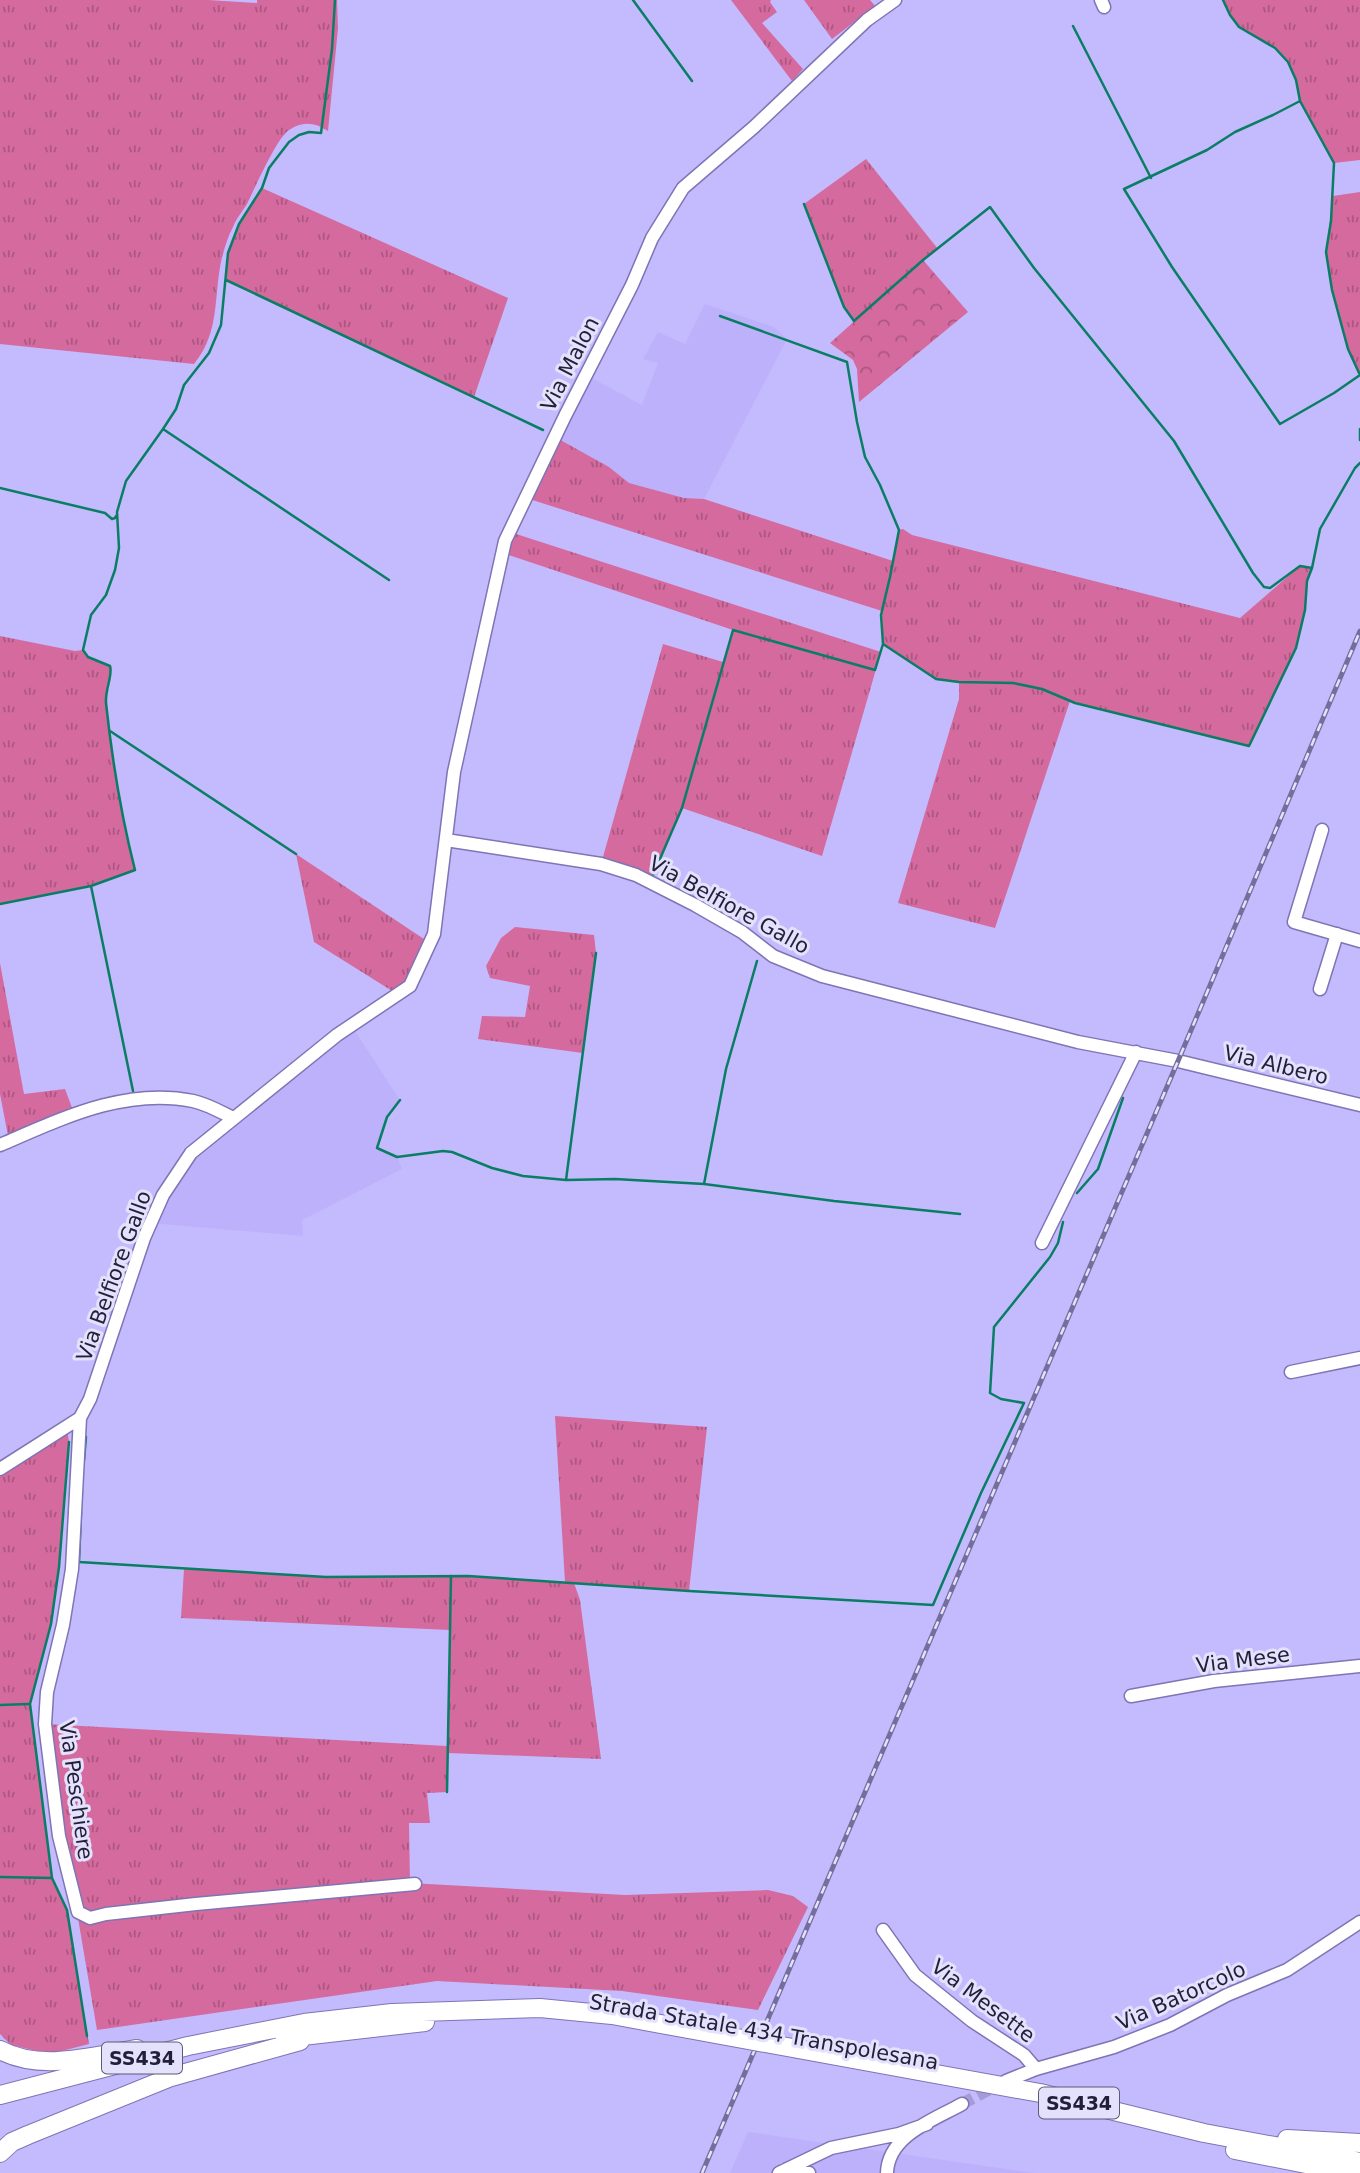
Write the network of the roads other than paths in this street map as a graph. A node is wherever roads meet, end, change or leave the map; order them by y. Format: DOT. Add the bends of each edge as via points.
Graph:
graph roads {
  1 [pos="895,0"];
  2 [pos="1322,830"];
  3 [pos="446,840"];
  4 [pos="1337,934"];
  5 [pos="1360,941"];
  6 [pos="1320,989"];
  7 [pos="1136,1052"];
  8 [pos="1184,1062"];
  9 [pos="1360,1105"];
  10 [pos="233,1118"];
  11 [pos="0,1145"];
  12 [pos="1042,1243"];
  13 [pos="1360,1358"];
  14 [pos="1292,1372"];
  15 [pos="90,1399"];
  16 [pos="80,1419"];
  17 [pos="0,1469"];
  18 [pos="1360,1666"];
  19 [pos="1132,1696"];
  20 [pos="415,1884"];
  21 [pos="1360,1922"];
  22 [pos="883,1930"];
  23 [pos="391,2013"];
  24 [pos="329,2032"];
  25 [pos="687,2033"];
  26 [pos="0,2050"];
  27 [pos="797,2054"];
  28 [pos="1036,2068"];
  29 [pos="1006,2081"];
  30 [pos="32,2093"];
  31 [pos="0,2095"];
  32 [pos="962,2104"];
  33 [pos="0,2108"];
  34 [pos="927,2124"];
  35 [pos="1204,2133"];
  36 [pos="1360,2143"];
  37 [pos="0,2153"];
  38 [pos="1266,2157"];
  39 [pos="1360,2162"];
  40 [pos="783,2171"];
  41 [pos="809,2173"];
  42 [pos="887,2173"];
  43 [pos="1306,2173"];
  44 [pos="1352,2173"];
  1 -- 3 [label="street, Via Malon" via="867,20 683,188 652,238 505,541 454,772"];
  2 -- 4 [label="street" via="1294,922"];
  3 -- 7 [label="street, Via Belfiore Gallo" via="601,864 651,882 742,932 773,956 822,976 1078,1042"];
  3 -- 10 [label="street, Via Belfiore Gallo" via="433,934 410,986 337,1035"];
  4 -- 5 [label="street"];
  4 -- 6 [label="street"];
  7 -- 8 [label="street, Via Belfiore Gallo"];
  7 -- 12 [label="street"];
  8 -- 9 [label="street, Via Albero"];
  10 -- 11 [label="street" via="194,1101 141,1097 74,1113"];
  10 -- 15 [label="street, Via Belfiore Gallo" via="191,1153 163,1195"];
  13 -- 14 [label="street"];
  15 -- 16 [label="street, Via Peschiere"];
  16 -- 17 [label="street"];
  16 -- 20 [label="street, Via Peschiere" via="72,1569 47,1692 45,1724 59,1836 78,1912 90,1918"];
  18 -- 19 [label="street, Via Mese" via="1214,1681"];
  21 -- 28 [label="street, Via Batorcolo" via="1287,1970 1170,2025 1114,2047"];
  22 -- 28 [label="street, Via Mesette" via="915,1975"];
  23 -- 25 [label="highway, Strada Statale 434 Transpolesana / SS434" via="540,2008 612,2015"];
  23 -- 26 [label="highway" via="375,2008 309,2015 69,2060 29,2059"];
  23 -- 30 [label="highway, Strada Statale 434 Transpolesana / SS434" via="304,2023 188,2046"];
  24 -- 25 [label="highway, Strada Statale 434 Transpolesana / SS434" via="440,2021 540,2020"];
  24 -- 30 [label="highway, Strada Statale 434 Transpolesana / SS434" via="210,2052"];
  24 -- 37 [label="highway" via="171,2077 12,2143"];
  25 -- 27 [label="highway, Strada Statale 434 Transpolesana / SS434, bridge"];
  27 -- 35 [label="highway, Strada Statale 434 Transpolesana / SS434" via="1040,2093"];
  27 -- 38 [label="highway, Strada Statale 434 Transpolesana / SS434"];
  28 -- 29 [label="street, Via Batorcolo"];
  30 -- 31 [label="highway, Strada Statale 434 Transpolesana / SS434"];
  30 -- 33 [label="highway, Strada Statale 434 Transpolesana / SS434"];
  32 -- 34 [label="street"];
  34 -- 40 [label="street" via="831,2148"];
  34 -- 42 [label="street" via="893,2148"];
  35 -- 36 [label="highway"];
  35 -- 39 [label="highway, Strada Statale 434 Transpolesana / SS434"];
  38 -- 43 [label="highway" via="1277,2166"];
  38 -- 44 [label="highway, Strada Statale 434 Transpolesana / SS434"];
  40 -- 41 [label="street"];
}
